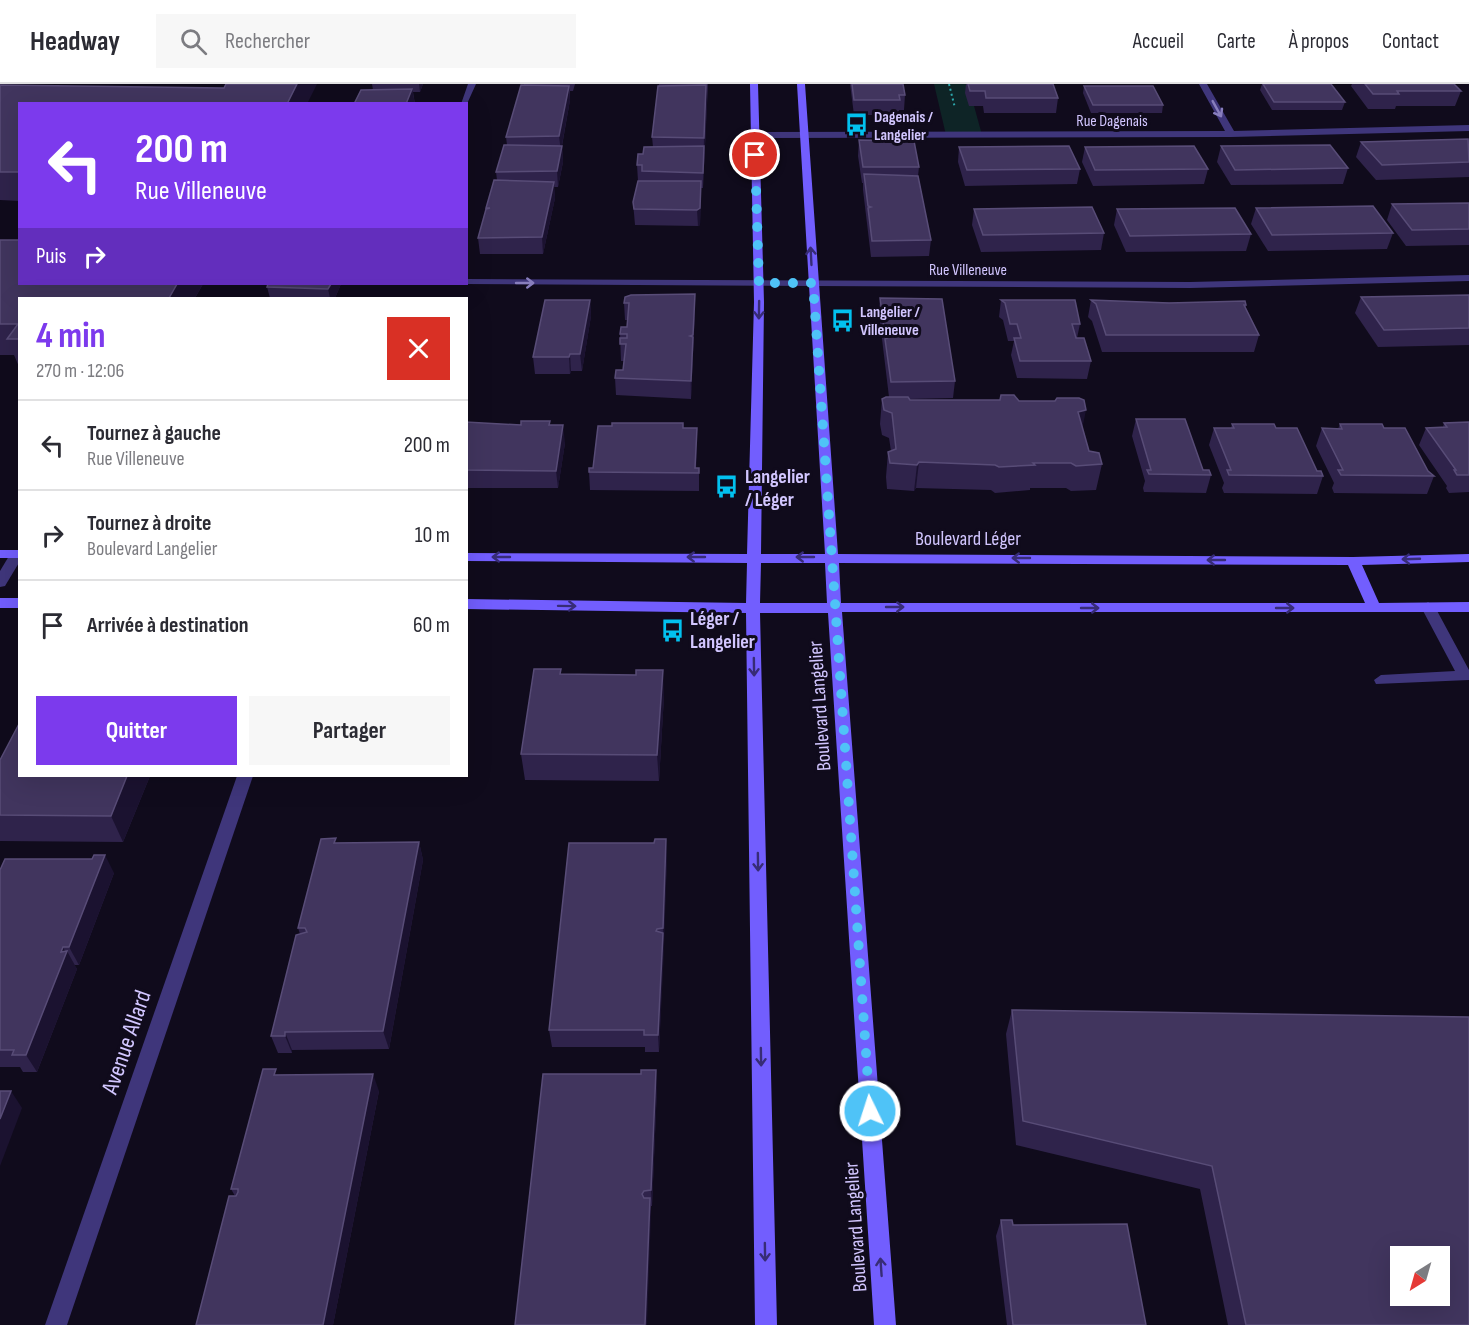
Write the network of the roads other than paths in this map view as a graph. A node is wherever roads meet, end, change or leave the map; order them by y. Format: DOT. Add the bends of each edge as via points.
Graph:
graph roads {
  1 [pos="472,84"];
  2 [pos="754,84"];
  3 [pos="801,84"];
  4 [pos="1203,84"];
  5 [pos="466,102"];
  6 [pos="1469,128"];
  7 [pos="1231,134"];
  8 [pos="754,135"];
  9 [pos="804,135"];
  10 [pos="1469,278"];
  11 [pos="468,282"];
  12 [pos="759,283"];
  13 [pos="813,283"];
  14 [pos="0,554"];
  15 [pos="18,554"];
  16 [pos="468,557"];
  17 [pos="754,557"];
  18 [pos="831,557"];
  19 [pos="1469,558"];
  20 [pos="1353,561"];
  21 [pos="0,583"];
  22 [pos="0,603"];
  23 [pos="18,603"];
  24 [pos="468,604"];
  25 [pos="836,607"];
  26 [pos="1469,607"];
  27 [pos="753,608"];
  28 [pos="1376,608"];
  29 [pos="1428,608"];
  30 [pos="1467,676"];
  31 [pos="1382,680"];
  32 [pos="245,777"];
  33 [pos="56,1325"];
  34 [pos="766,1325"];
  35 [pos="885,1325"];
  1 -- 5 [label="street"];
  2 -- 8 [label="main road"];
  3 -- 9 [label="main road, Boulevard Langelier"];
  4 -- 7 [label="street, one-way"];
  6 -- 7 [label="street, Rue Dagenais"];
  7 -- 9 [label="street, Rue Dagenais"];
  8 -- 9 [label="street, Rue Dagenais"];
  8 -- 12 [label="main road"];
  13 -- 9 [label="main road, Boulevard Langelier, one-way"];
  10 -- 13 [label="street, Rue Villeneuve" via="1190,285"];
  11 -- 12 [label="street, Rue Villeneuve, one-way"];
  12 -- 13 [label="street, Rue Villeneuve"];
  12 -- 17 [label="main road, one-way"];
  13 -- 18 [label="main road, Boulevard Langelier"];
  14 -- 15 [label="main road"];
  15 -- 21 [label="street"];
  17 -- 16 [label="main road, Boulevard Léger, one-way"];
  18 -- 17 [label="main road, Boulevard Léger, one-way"];
  17 -- 27 [label="main road"];
  20 -- 18 [label="main road, Boulevard Léger, one-way"];
  18 -- 25 [label="main road, Boulevard Langelier"];
  19 -- 20 [label="main road, Boulevard Léger, one-way"];
  20 -- 28 [label="main road"];
  22 -- 23 [label="main road"];
  24 -- 27 [label="main road, one-way"];
  25 -- 27 [label="main road"];
  25 -- 28 [label="main road, one-way"];
  35 -- 25 [label="main road, Boulevard Langelier, one-way"];
  26 -- 29 [label="main road"];
  27 -- 34 [label="main road, one-way"];
  28 -- 29 [label="main road"];
  29 -- 30 [label="street"];
  30 -- 31 [label="street"];
  32 -- 33 [label="street, Avenue Allard"];
}
